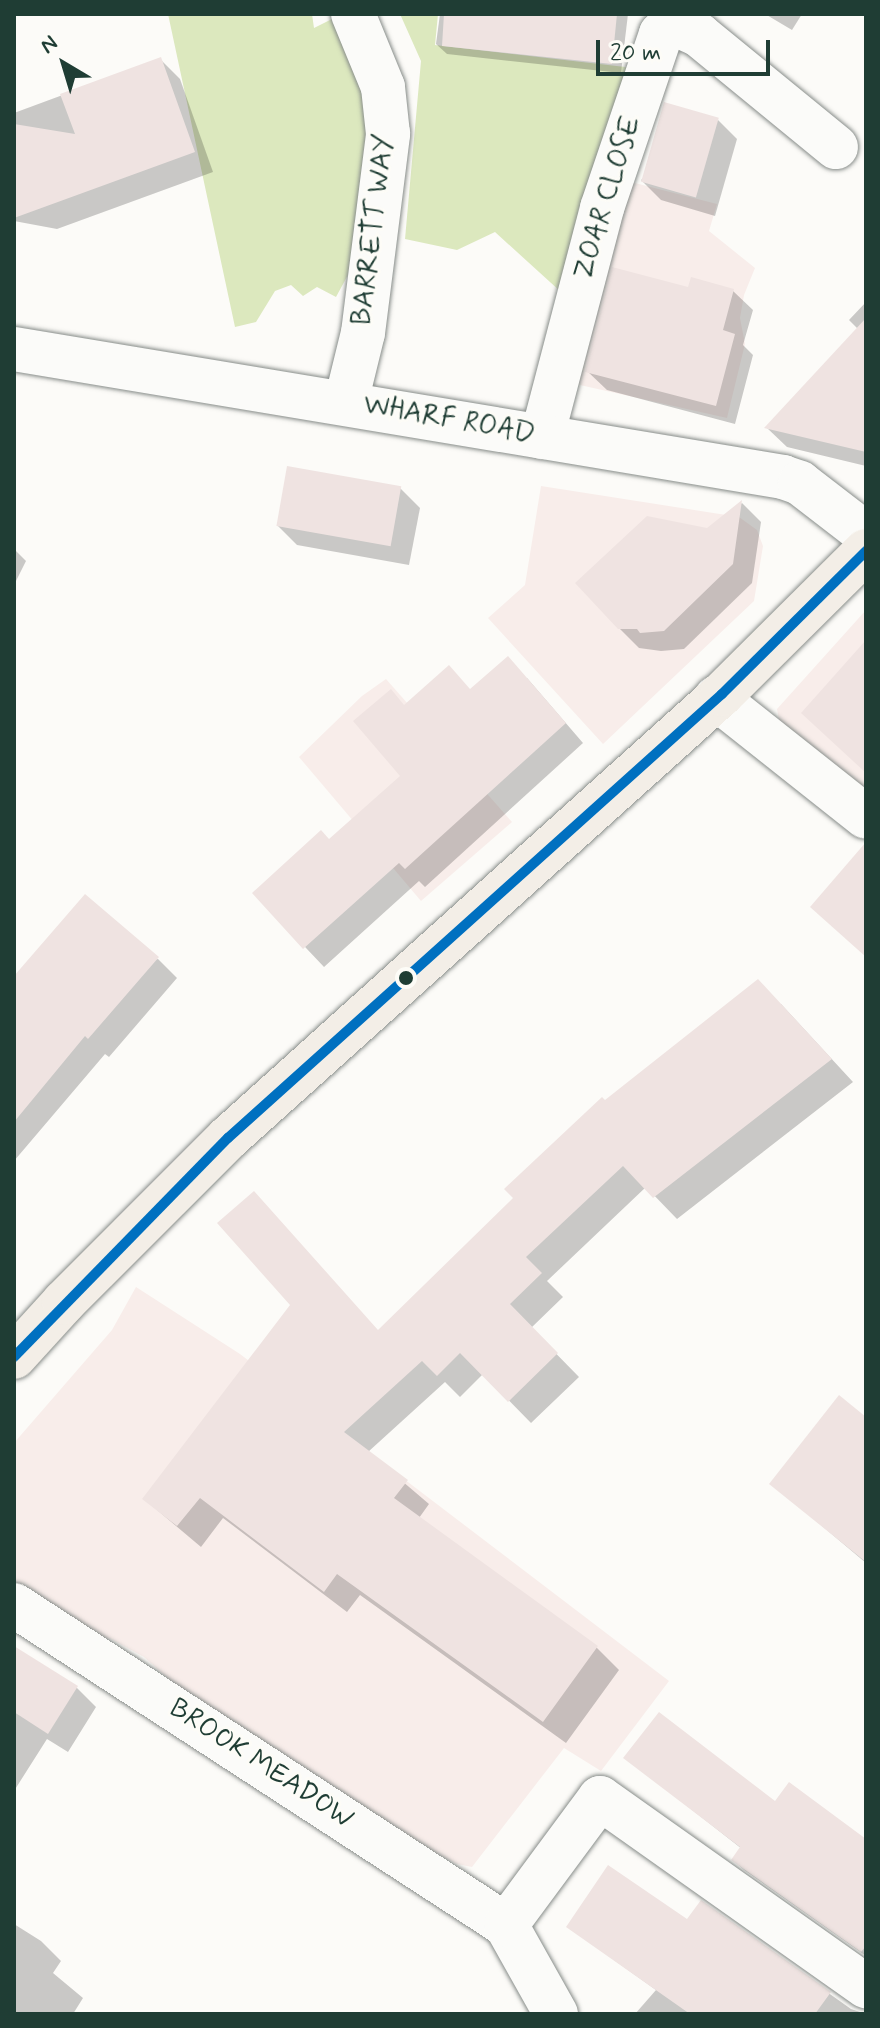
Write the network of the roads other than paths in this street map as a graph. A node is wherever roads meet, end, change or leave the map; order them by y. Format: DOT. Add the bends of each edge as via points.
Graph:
graph roads {
  1 [pos="353,14"];
  2 [pos="836,147"];
  3 [pos="14,349"];
  4 [pos="346,402"];
  5 [pos="542,437"];
  6 [pos="866,534"];
  7 [pos="866,551"];
  8 [pos="716,698"];
  9 [pos="866,817"];
  10 [pos="14,1357"];
  11 [pos="14,1605"];
  12 [pos="506,1925"];
  13 [pos="866,1986"];
  14 [pos="556,2014"];
  1 -- 4 [label="street, BARRETT WAY" via="383,87 388,134 363,333"];
  2 -- 5 [label="street, ZOAR CLOSE" via="699,35 679,26 667,28 602,208"];
  3 -- 4 [label="street, WHARF ROAD"];
  4 -- 5 [label="street, WHARF ROAD"];
  5 -- 6 [label="street, WHARF ROAD" via="794,480"];
  7 -- 8 [label="main road"];
  8 -- 9 [label="street"];
  8 -- 10 [label="main road" via="228,1138"];
  11 -- 12 [label="street, BROOK MEADOW"];
  12 -- 13 [label="street" via="600,1798"];
  12 -- 14 [label="street"];
}
